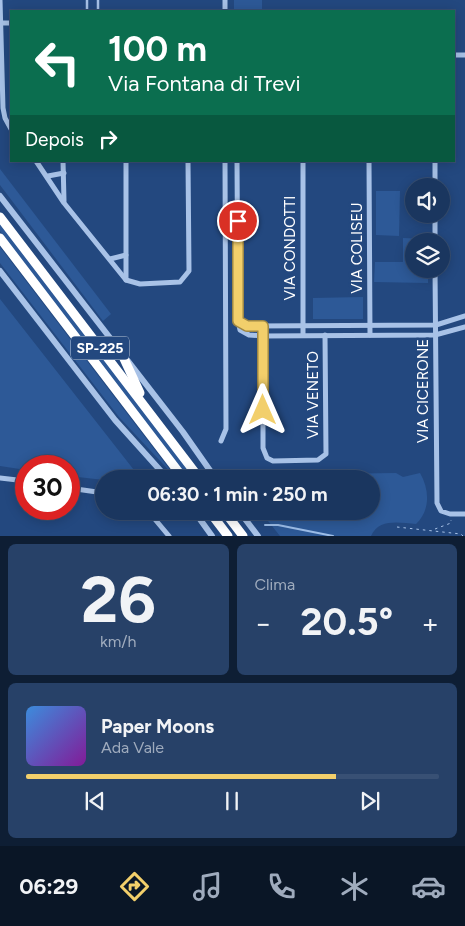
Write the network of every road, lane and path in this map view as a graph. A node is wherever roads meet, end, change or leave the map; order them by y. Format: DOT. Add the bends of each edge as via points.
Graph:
graph roads {
  1 [pos="0,0"];
  2 [pos="0,23"];
  3 [pos="10,128"];
  4 [pos="37,162"];
  5 [pos="64,162"];
  6 [pos="126,162"];
  7 [pos="188,162"];
  8 [pos="226,162"];
  9 [pos="237,162"];
  10 [pos="303,162"];
  11 [pos="369,162"];
  12 [pos="435,162"];
  13 [pos="64,173"];
  14 [pos="48,176"];
  15 [pos="435,178"];
  16 [pos="0,196"];
  17 [pos="64,203"];
  18 [pos="0,217"];
  19 [pos="2,241"];
  20 [pos="126,255"];
  21 [pos="110,259"];
  22 [pos="0,271"];
  23 [pos="435,278"];
  24 [pos="126,280"];
  25 [pos="465,316"];
  26 [pos="238,321"];
  27 [pos="370,325"];
  28 [pos="436,325"];
  29 [pos="263,326"];
  30 [pos="303,326"];
  31 [pos="465,327"];
  32 [pos="370,334"];
  33 [pos="303,335"];
  34 [pos="435,335"];
  35 [pos="263,336"];
  36 [pos="325,336"];
  37 [pos="120,350"];
  38 [pos="147,409"];
  39 [pos="221,442"];
  40 [pos="160,470"];
  41 [pos="177,470"];
  42 [pos="193,470"];
  43 [pos="209,470"];
  44 [pos="0,478"];
  45 [pos="15,480"];
  46 [pos="80,490"];
  47 [pos="95,492"];
  48 [pos="450,514"];
  49 [pos="465,514"];
  50 [pos="156,520"];
  51 [pos="200,520"];
  52 [pos="216,520"];
  53 [pos="231,520"];
  54 [pos="246,520"];
  55 [pos="397,527"];
  56 [pos="434,530"];
  57 [pos="458,535"];
  58 [pos="169,536"];
  59 [pos="212,536"];
  60 [pos="228,536"];
  61 [pos="243,536"];
  62 [pos="258,536"];
  63 [pos="464,536"];
  1 -- 2 [label="street"];
  2 -- 3 [label="street" via="3,108"];
  4 -- 14 [label="street"];
  5 -- 13 [label="street"];
  6 -- 20 [label="street"];
  7 -- 24 [label="street" via="189,271 180,282 140,284"];
  8 -- 39 [label="street" via="226,429"];
  9 -- 26 [label="street"];
  10 -- 30 [label="street, VIA CONDOTTI"];
  11 -- 27 [label="street, VIA COLISEU"];
  12 -- 15 [label="street"];
  13 -- 14 [label="street"];
  13 -- 17 [label="street"];
  14 -- 17 [label="street"];
  16 -- 37 [label="street"];
  17 -- 21 [label="street"];
  18 -- 38 [label="highway, SP-225"];
  19 -- 41 [label="highway, SP-225"];
  20 -- 21 [label="street"];
  20 -- 24 [label="street"];
  21 -- 24 [label="street"];
  22 -- 40 [label="street" via="115,420"];
  23 -- 28 [label="street, VIA CICERONE"];
  25 -- 28 [label="street"];
  26 -- 29 [label="street" via="247,326"];
  26 -- 35 [label="street" via="240,330 249,335"];
  27 -- 28 [label="street"];
  27 -- 30 [label="street"];
  27 -- 32 [label="street, VIA COLISEU"];
  28 -- 34 [label="street, VIA CICERONE"];
  29 -- 30 [label="street"];
  29 -- 35 [label="street"];
  30 -- 33 [label="street, VIA CONDOTTI"];
  31 -- 34 [label="street"];
  32 -- 34 [label="street"];
  32 -- 36 [label="street"];
  33 -- 35 [label="street"];
  33 -- 36 [label="street"];
  34 -- 48 [label="street, VIA CICERONE" via="437,503 441,511"];
  35 -- 36 [label="street, VIA VENETO" via="263,448 267,458 273,462 318,460 326,454"];
  37 -- 38 [label="highway"];
  37 -- 43 [label="street"];
  38 -- 42 [label="highway, SP-225"];
  44 -- 45 [label="street"];
  46 -- 47 [label="street"];
  48 -- 49 [label="street"];
  48 -- 56 [label="path" via="451,523"];
  50 -- 58 [label="street"];
  51 -- 59 [label="street"];
  52 -- 60 [label="highway"];
  53 -- 61 [label="highway"];
  54 -- 62 [label="street"];
  55 -- 56 [label="path"];
  56 -- 57 [label="path"];
  57 -- 63 [label="path"];
}
